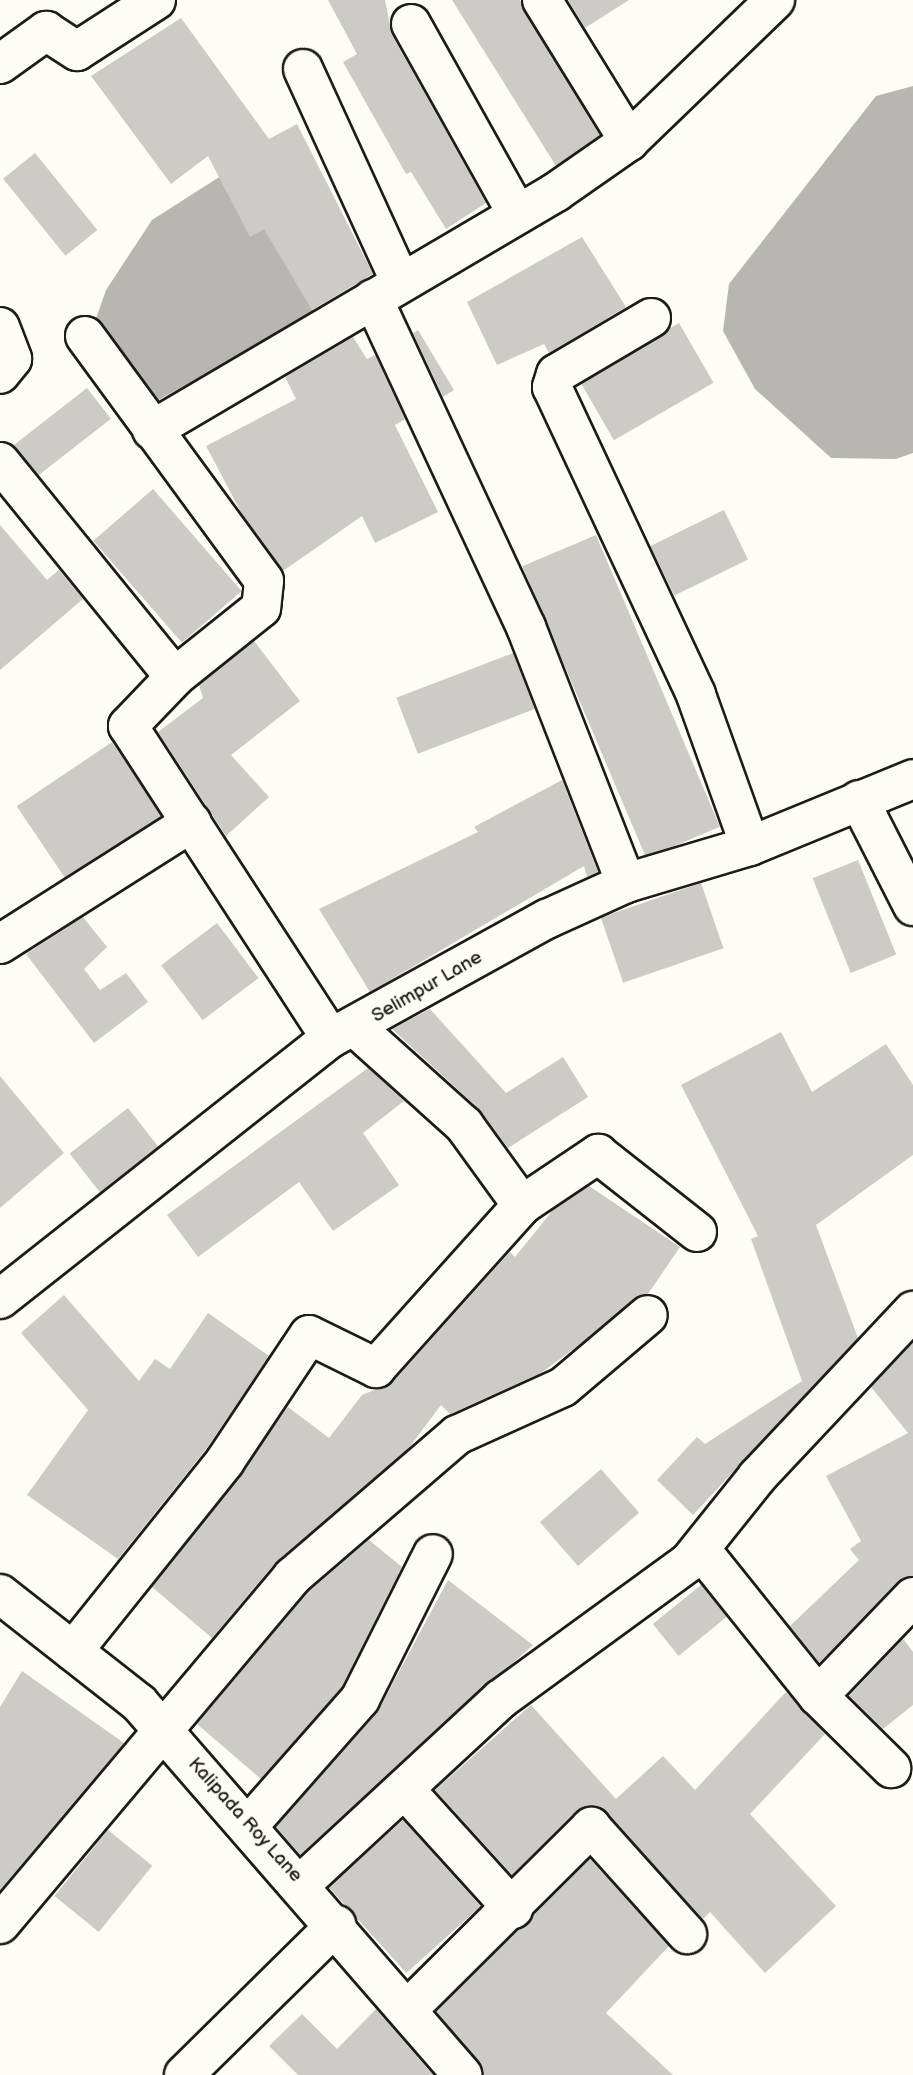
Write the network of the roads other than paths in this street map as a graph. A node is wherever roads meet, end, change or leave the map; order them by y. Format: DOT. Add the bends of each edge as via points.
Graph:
graph roads {
  1 [pos="156,0"];
  2 [pos="542,0"];
  3 [pos="775,0"];
  4 [pos="411,24"];
  5 [pos="0,64"];
  6 [pos="303,69"];
  7 [pos="629,141"];
  8 [pos="517,214"];
  9 [pos="387,291"];
  10 [pos="651,318"];
  11 [pos="0,327"];
  12 [pos="85,336"];
  13 [pos="0,374"];
  14 [pos="152,430"];
  15 [pos="0,462"];
  16 [pos="175,677"];
  17 [pos="913,779"];
  18 [pos="859,800"];
  19 [pos="192,822"];
  20 [pos="750,846"];
  21 [pos="626,883"];
  22 [pos="913,906"];
  23 [pos="0,944"];
  24 [pos="343,1033"];
  25 [pos="522,1205"];
  26 [pos="697,1232"];
  27 [pos="0,1299"];
  28 [pos="913,1311"];
  29 [pos="648,1315"];
  30 [pos="701,1550"];
  31 [pos="433,1554"];
  32 [pos="0,1594"];
  33 [pos="913,1597"];
  34 [pos="73,1651"];
  35 [pos="818,1696"];
  36 [pos="163,1729"];
  37 [pos="891,1768"];
  38 [pos="407,1792"];
  39 [pos="249,1825"];
  40 [pos="301,1884"];
  41 [pos="513,1909"];
  42 [pos="0,1924"];
  43 [pos="336,1925"];
  44 [pos="687,1934"];
  45 [pos="407,2010"];
  46 [pos="184,2075"];
  47 [pos="462,2075"];
  1 -- 5 [label="street" via="77,51 46,31"];
  2 -- 7 [label="street"];
  3 -- 7 [label="street"];
  4 -- 8 [label="street"];
  6 -- 9 [label="street"];
  7 -- 8 [label="street"];
  8 -- 9 [label="street"];
  9 -- 14 [label="street"];
  9 -- 21 [label="street"];
  10 -- 20 [label="street" via="556,374 552,387 696,695"];
  11 -- 13 [label="street" via="12,359"];
  12 -- 14 [label="street"];
  14 -- 16 [label="street" via="266,589 261,608"];
  15 -- 16 [label="street"];
  16 -- 19 [label="street" via="128,726"];
  17 -- 18 [label="street, Selimpur Lane"];
  18 -- 20 [label="street, Selimpur Lane"];
  18 -- 22 [label="street"];
  19 -- 23 [label="street"];
  19 -- 24 [label="street"];
  20 -- 21 [label="street, Selimpur Lane"];
  21 -- 24 [label="street, Selimpur Lane" via="547,919"];
  24 -- 25 [label="street" via="464,1125"];
  24 -- 27 [label="street, Selimpur Lane"];
  25 -- 26 [label="street" via="598,1153"];
  25 -- 34 [label="street" via="376,1368 309,1335 225,1461"];
  28 -- 30 [label="street" via="757,1477"];
  29 -- 36 [label="street" via="563,1387 457,1435 292,1577"];
  30 -- 35 [label="street"];
  30 -- 38 [label="street" via="501,1699"];
  31 -- 39 [label="street" via="360,1699"];
  32 -- 34 [label="street, Kalipada Roy Lane"];
  33 -- 35 [label="street"];
  34 -- 36 [label="street, Kalipada Roy Lane"];
  35 -- 37 [label="street"];
  36 -- 39 [label="street, Kalipada Roy Lane"];
  36 -- 42 [label="street"];
  38 -- 40 [label="street"];
  38 -- 41 [label="street"];
  39 -- 40 [label="street, Kalipada Roy Lane"];
  40 -- 43 [label="street, Kalipada Roy Lane"];
  41 -- 44 [label="street" via="591,1827"];
  41 -- 45 [label="street"];
  43 -- 45 [label="street, Kalipada Roy Lane"];
  43 -- 46 [label="street"];
  45 -- 47 [label="street, Kalipada Roy Lane"];
}
